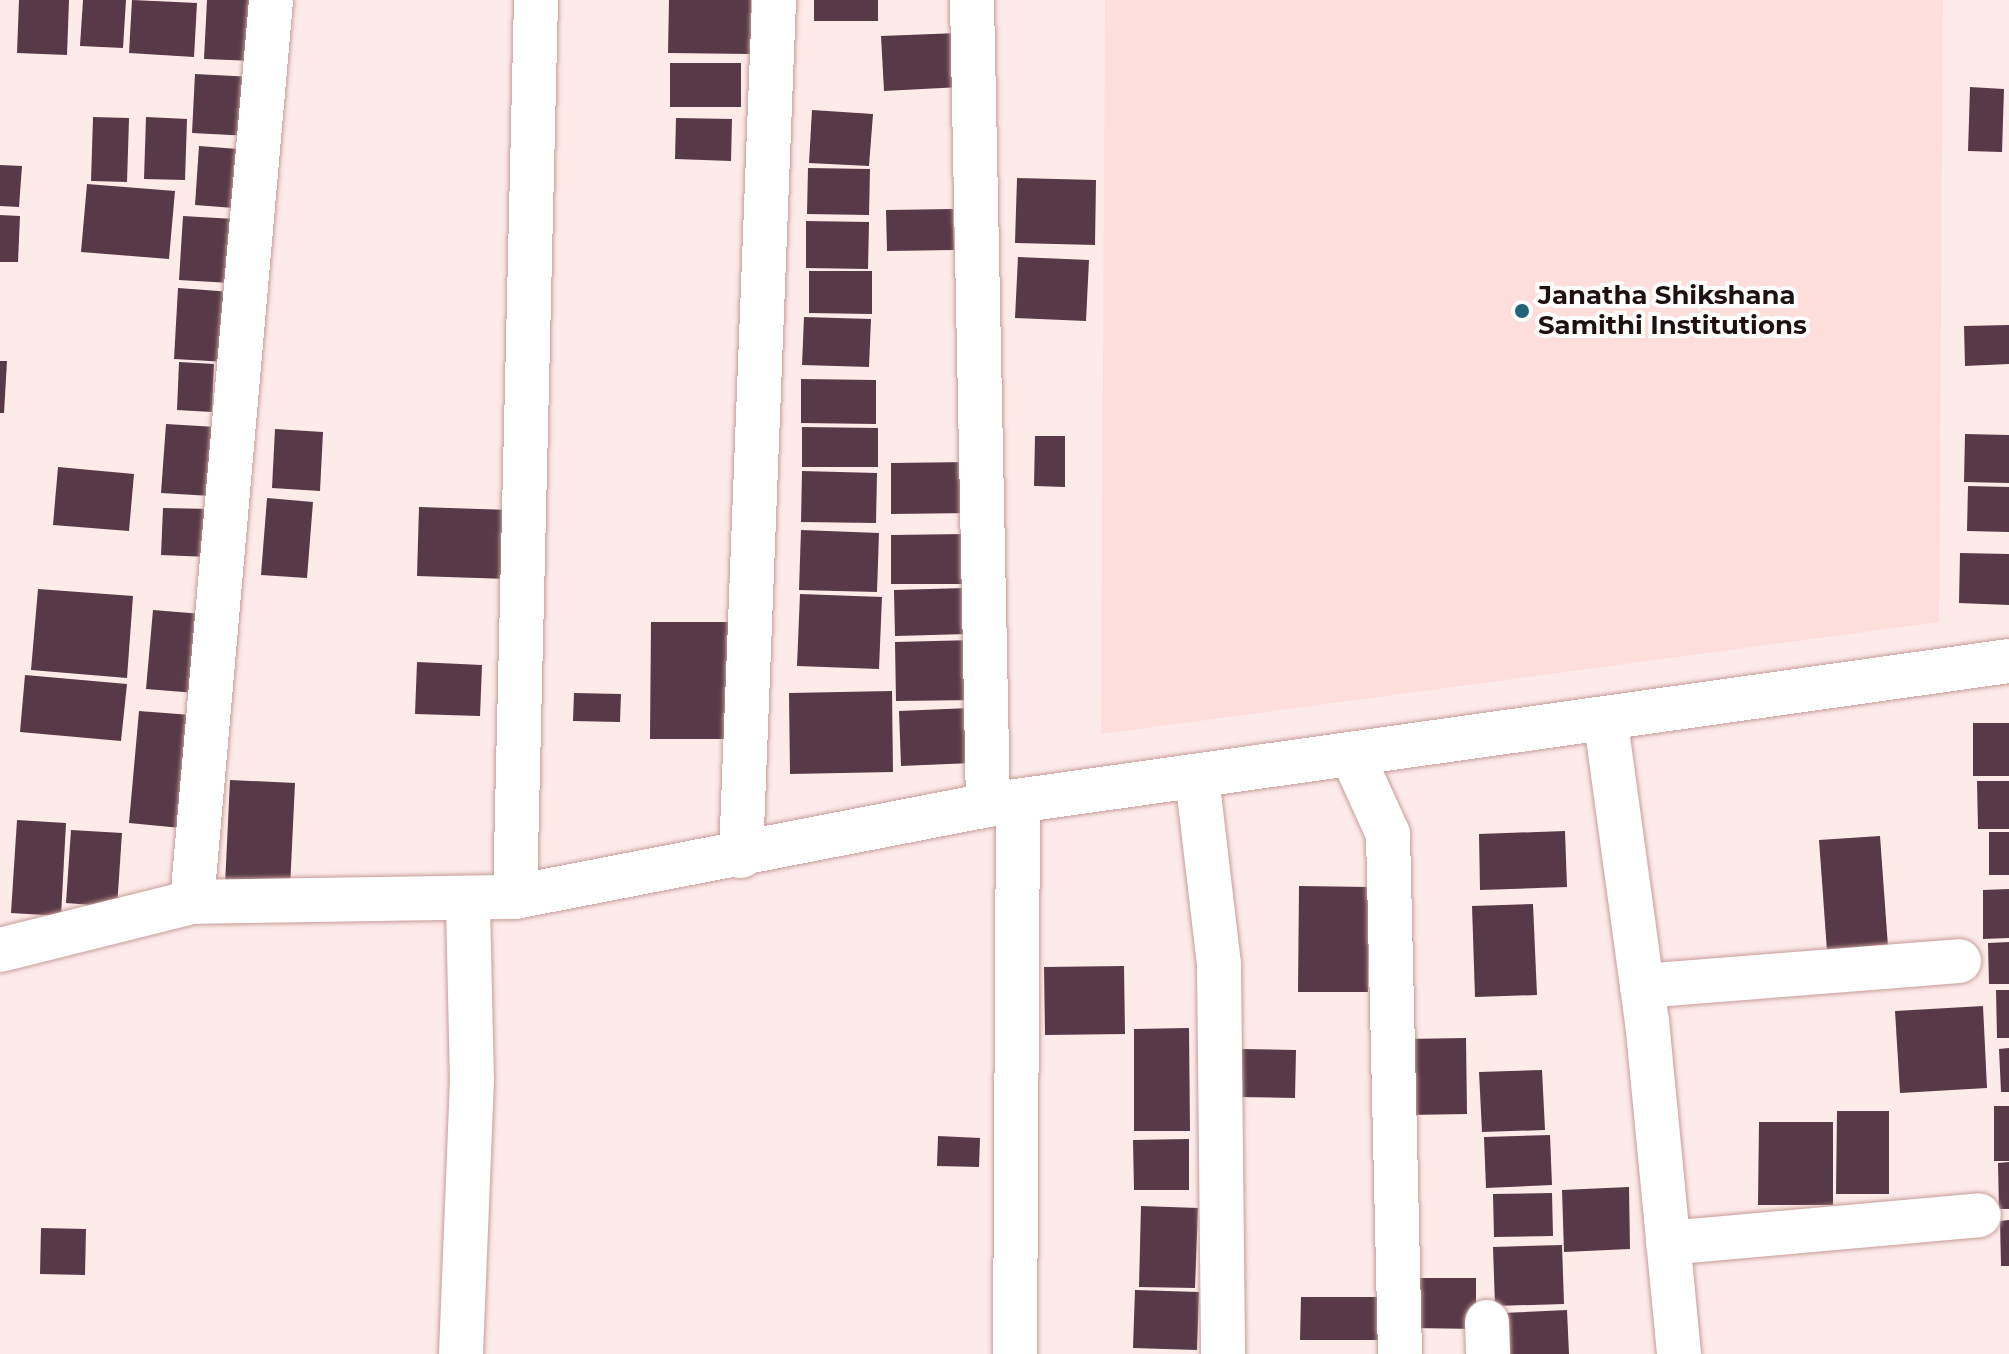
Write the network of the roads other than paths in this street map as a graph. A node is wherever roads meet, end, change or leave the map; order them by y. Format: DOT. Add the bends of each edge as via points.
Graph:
graph roads {
  1 [pos="271,0"];
  2 [pos="536,0"];
  3 [pos="774,0"];
  4 [pos="972,0"];
  5 [pos="2009,661"];
  6 [pos="1606,723"];
  7 [pos="1353,757"];
  8 [pos="1197,777"];
  9 [pos="1003,804"];
  10 [pos="741,856"];
  11 [pos="515,897"];
  12 [pos="468,899"];
  13 [pos="192,902"];
  14 [pos="0,950"];
  15 [pos="1959,961"];
  16 [pos="1642,986"];
  17 [pos="1979,1215"];
  18 [pos="1668,1243"];
  19 [pos="461,1354"];
  20 [pos="1015,1354"];
  21 [pos="1223,1354"];
  22 [pos="1400,1354"];
  23 [pos="1679,1354"];
  1 -- 13 [label="street"];
  2 -- 11 [label="street"];
  3 -- 10 [label="street"];
  4 -- 9 [label="street"];
  5 -- 6 [label="street"];
  6 -- 7 [label="street"];
  6 -- 16 [label="street"];
  7 -- 8 [label="street"];
  7 -- 22 [label="street" via="1388,834"];
  8 -- 9 [label="street"];
  8 -- 21 [label="street" via="1219,964"];
  9 -- 10 [label="street"];
  9 -- 20 [label="street"];
  10 -- 11 [label="street"];
  11 -- 12 [label="street"];
  12 -- 13 [label="street"];
  12 -- 19 [label="street" via="472,1082"];
  13 -- 14 [label="street"];
  15 -- 16 [label="street"];
  16 -- 18 [label="street"];
  17 -- 18 [label="street"];
  18 -- 23 [label="street"];
}
